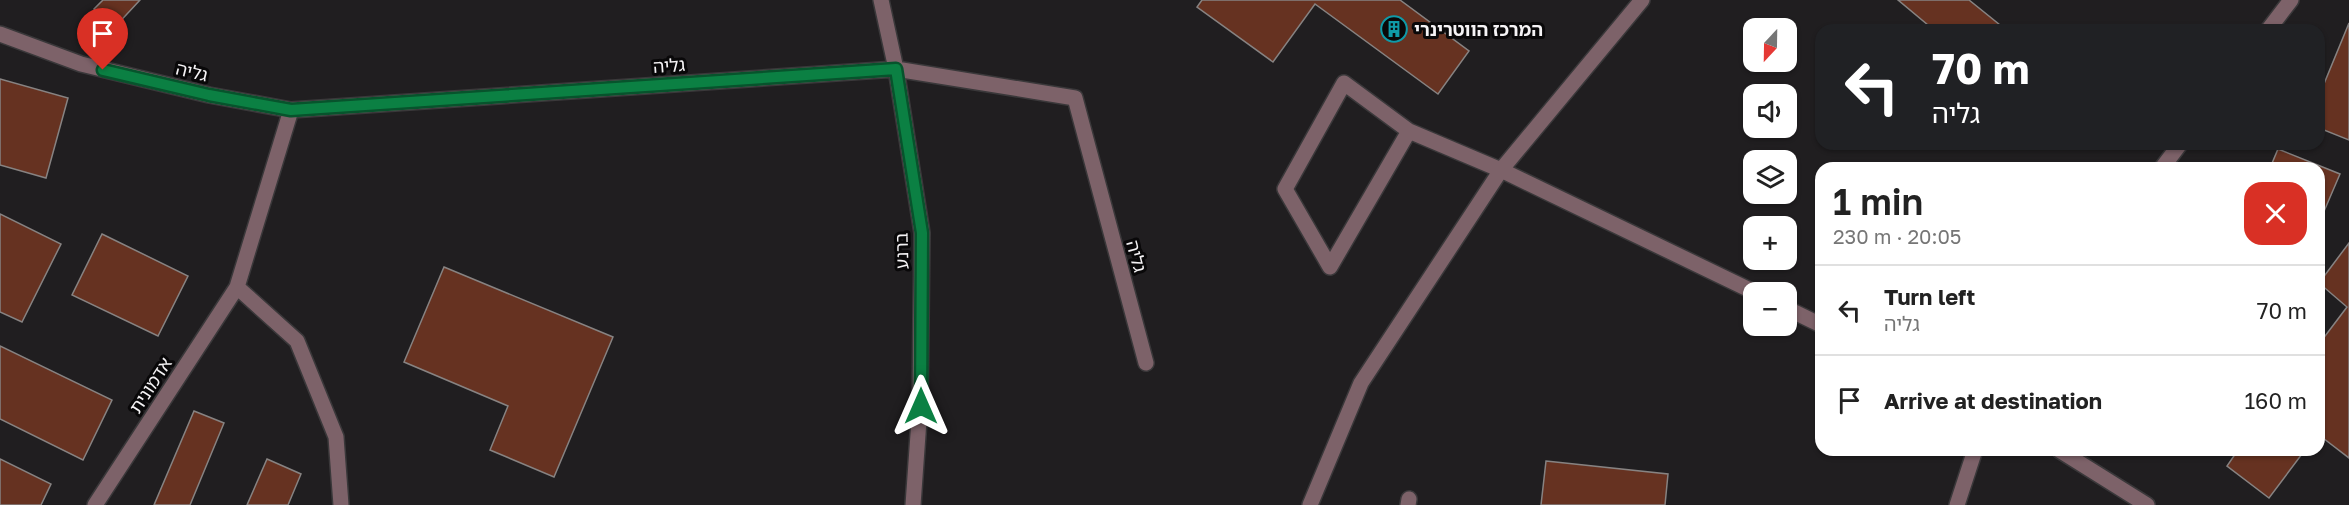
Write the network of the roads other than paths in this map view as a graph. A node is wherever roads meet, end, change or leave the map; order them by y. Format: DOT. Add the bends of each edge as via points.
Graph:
graph roads {
  1 [pos="880,0"];
  2 [pos="1642,0"];
  3 [pos="2291,0"];
  4 [pos="2273,24"];
  5 [pos="0,34"];
  6 [pos="896,69"];
  7 [pos="291,110"];
  8 [pos="1409,131"];
  9 [pos="1501,170"];
  10 [pos="237,287"];
  11 [pos="1743,287"];
  12 [pos="1797,313"];
  13 [pos="1815,322"];
  14 [pos="1146,363"];
  15 [pos="1973,456"];
  16 [pos="2069,456"];
  17 [pos="95,505"];
  18 [pos="341,505"];
  19 [pos="913,505"];
  20 [pos="1310,505"];
  21 [pos="1957,505"];
  22 [pos="2147,505"];
  1 -- 6 [label="street, ברנע"];
  2 -- 9 [label="street"];
  3 -- 4 [label="street"];
  5 -- 7 [label="street, גליה" via="81,64"];
  6 -- 7 [label="street, גליה"];
  6 -- 14 [label="street, גליה" via="1075,98"];
  6 -- 19 [label="street, ברנע" via="922,233 921,406"];
  7 -- 10 [label="street, אדמונית"];
  8 -- 8 [label="street" via="1344,83 1285,189 1330,267"];
  8 -- 9 [label="street"];
  9 -- 11 [label="street"];
  9 -- 20 [label="street" via="1361,383"];
  10 -- 17 [label="street, אדמונית"];
  10 -- 18 [label="street" via="297,341 336,437"];
  12 -- 13 [label="street"];
  15 -- 21 [label="street"];
  16 -- 22 [label="street"];
}
